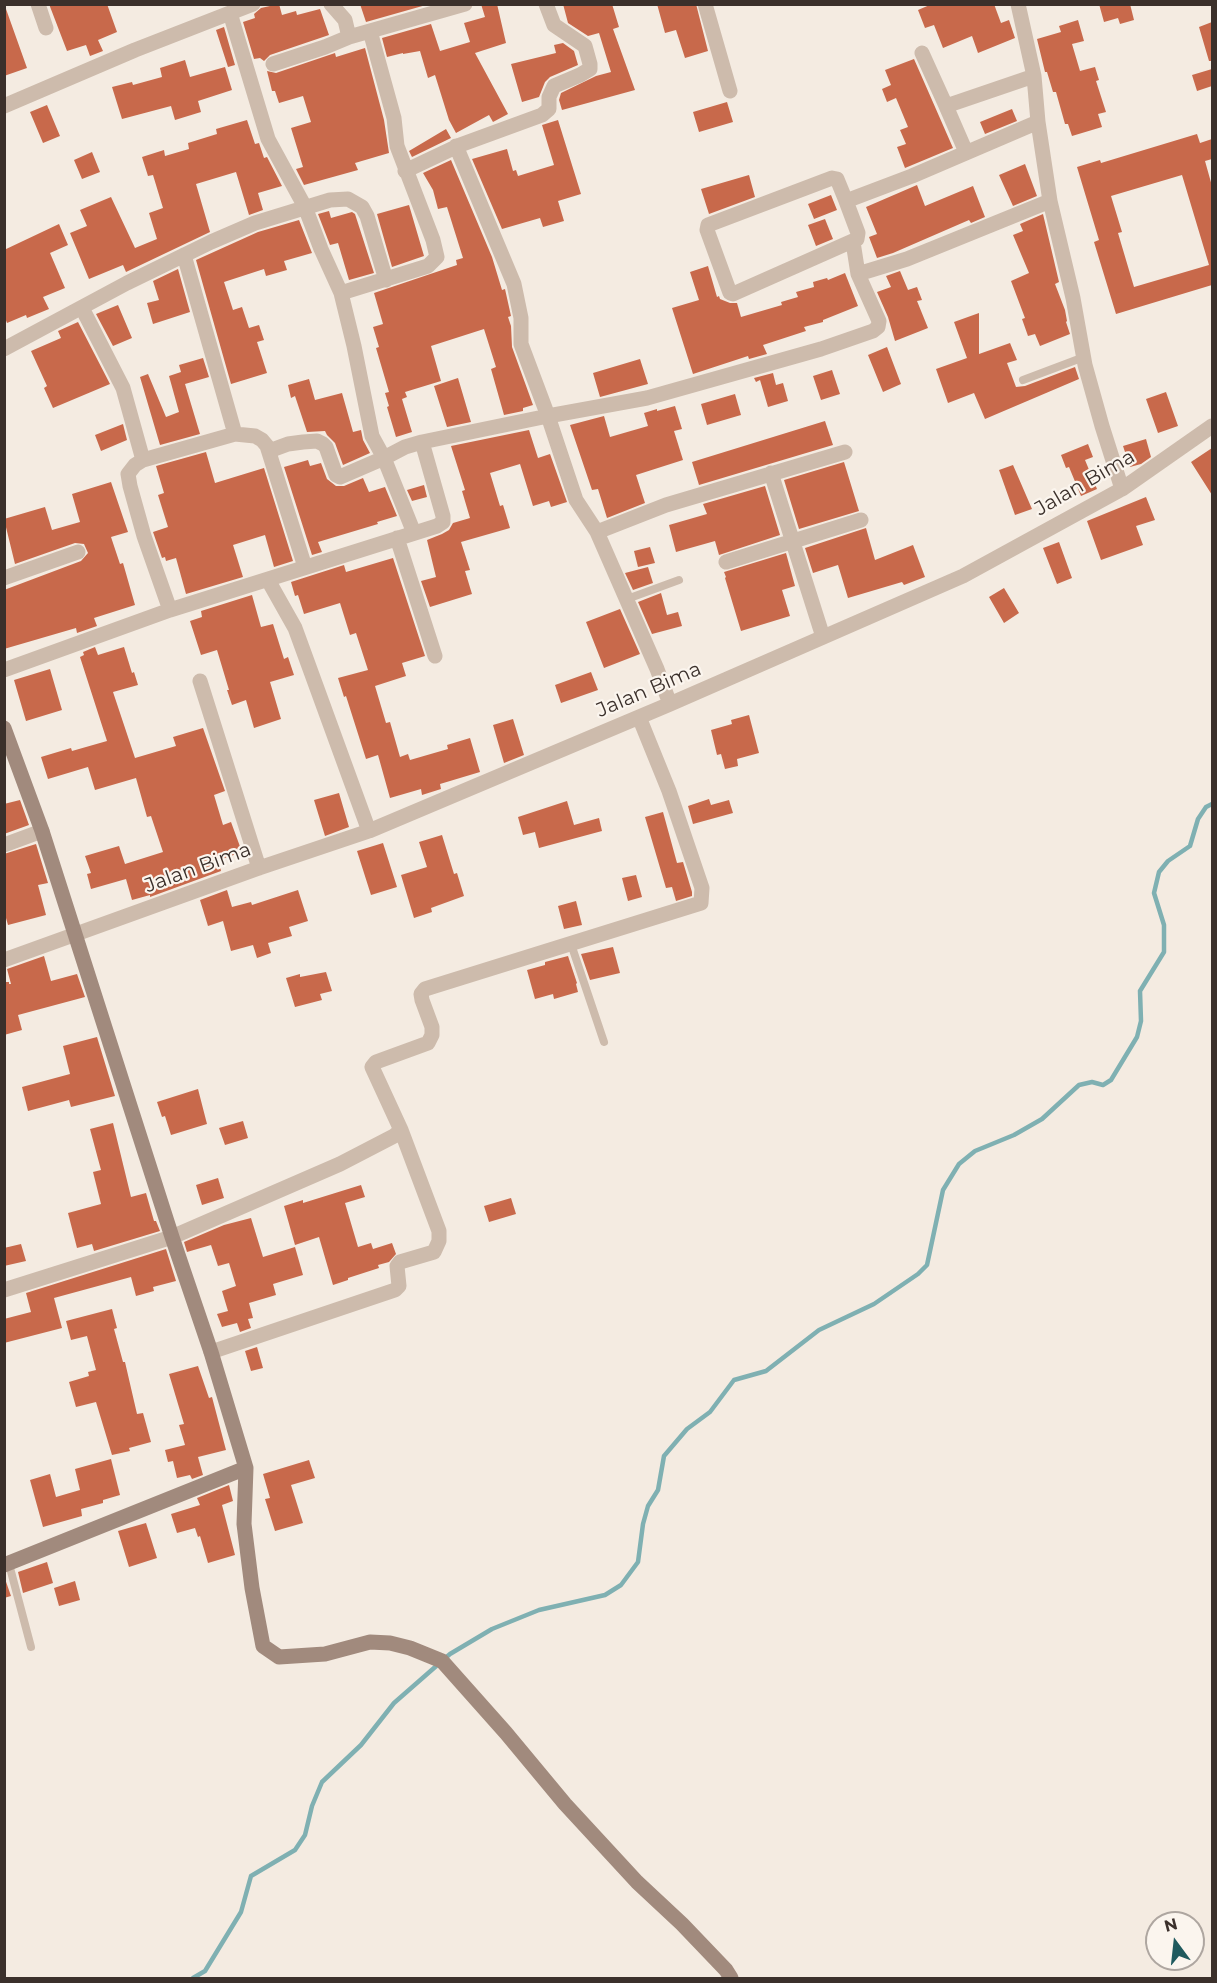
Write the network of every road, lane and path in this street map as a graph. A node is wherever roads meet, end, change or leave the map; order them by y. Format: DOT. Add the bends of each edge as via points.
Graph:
graph roads {
  1 [pos="38,4"];
  2 [pos="253,4"];
  3 [pos="331,4"];
  4 [pos="465,4"];
  5 [pos="546,4"];
  6 [pos="705,4"];
  7 [pos="1018,4"];
  8 [pos="230,13"];
  9 [pos="46,28"];
  10 [pos="370,31"];
  11 [pos="349,37"];
  12 [pos="922,53"];
  13 [pos="273,64"];
  14 [pos="1034,76"];
  15 [pos="730,91"];
  16 [pos="4,106"];
  17 [pos="946,106"];
  18 [pos="1038,122"];
  19 [pos="456,146"];
  20 [pos="966,152"];
  21 [pos="405,171"];
  22 [pos="846,201"];
  23 [pos="1050,201"];
  24 [pos="305,207"];
  25 [pos="853,242"];
  26 [pos="184,255"];
  27 [pos="858,274"];
  28 [pos="386,280"];
  29 [pos="341,293"];
  30 [pos="82,308"];
  31 [pos="4,349"];
  32 [pos="1084,357"];
  33 [pos="1023,380"];
  34 [pos="548,416"];
  35 [pos="1212,426"];
  36 [pos="235,434"];
  37 [pos="422,442"];
  38 [pos="269,451"];
  39 [pos="846,452"];
  40 [pos="384,458"];
  41 [pos="143,460"];
  42 [pos="771,473"];
  43 [pos="1122,489"];
  44 [pos="861,520"];
  45 [pos="597,532"];
  46 [pos="414,533"];
  47 [pos="397,538"];
  48 [pos="792,542"];
  49 [pos="78,552"];
  50 [pos="726,562"];
  51 [pos="305,567"];
  52 [pos="4,578"];
  53 [pos="268,580"];
  54 [pos="679,580"];
  55 [pos="627,598"];
  56 [pos="170,610"];
  57 [pos="823,638"];
  58 [pos="435,656"];
  59 [pos="4,670"];
  60 [pos="200,681"];
  61 [pos="670,704"];
  62 [pos="639,717"];
  63 [pos="4,728"];
  64 [pos="42,831"];
  65 [pos="369,831"];
  66 [pos="4,845"];
  67 [pos="259,868"];
  68 [pos="75,935"];
  69 [pos="571,944"];
  70 [pos="4,960"];
  71 [pos="604,1042"];
  72 [pos="401,1130"];
  73 [pos="172,1237"];
  74 [pos="4,1290"];
  75 [pos="211,1352"];
  76 [pos="246,1468"];
  77 [pos="7,1565"];
  78 [pos="32,1647"];
  79 [pos="731,1978"];
  1 -- 9 [label="street"];
  2 -- 8 [label="street"];
  3 -- 11 [label="street" via="345,20"];
  4 -- 10 [label="street"];
  5 -- 19 [label="street" via="554,25 585,46 590,69 554,86 549,109 542,115"];
  6 -- 15 [label="street"];
  7 -- 14 [label="street"];
  8 -- 16 [label="street"];
  8 -- 24 [label="street" via="268,139"];
  10 -- 11 [label="street"];
  10 -- 21 [label="street"];
  11 -- 13 [label="street"];
  12 -- 17 [label="street"];
  14 -- 17 [label="street"];
  14 -- 18 [label="street"];
  17 -- 20 [label="street"];
  18 -- 20 [label="street"];
  18 -- 23 [label="street"];
  19 -- 21 [label="street"];
  19 -- 34 [label="street" via="514,284 521,318 521,344"];
  20 -- 22 [label="street"];
  21 -- 28 [label="street" via="437,257 428,266"];
  22 -- 25 [label="street" via="859,234"];
  22 -- 25 [label="street" via="837,179 832,178 707,227 733,294"];
  23 -- 27 [label="street" via="907,259"];
  23 -- 32 [label="street"];
  24 -- 26 [label="street" via="255,223"];
  24 -- 28 [label="street" via="348,199 362,207"];
  24 -- 29 [label="street"];
  25 -- 27 [label="street"];
  26 -- 30 [label="street"];
  26 -- 36 [label="street"];
  27 -- 34 [label="street" via="879,321 873,331 647,398"];
  28 -- 29 [label="street"];
  29 -- 40 [label="street" via="372,436"];
  30 -- 31 [label="street"];
  30 -- 41 [label="street" via="123,388"];
  32 -- 33 [label="lane"];
  32 -- 43 [label="street"];
  34 -- 37 [label="street"];
  34 -- 45 [label="street" via="576,500"];
  35 -- 43 [label="street, Jalan Bima"];
  36 -- 38 [label="street" via="255,436"];
  36 -- 41 [label="street"];
  37 -- 40 [label="street"];
  37 -- 46 [label="street" via="444,518 437,526"];
  38 -- 40 [label="street" via="317,441 326,447 340,477"];
  38 -- 51 [label="street"];
  39 -- 42 [label="street"];
  40 -- 46 [label="street"];
  41 -- 56 [label="street" via="128,474 130,486"];
  42 -- 45 [label="street" via="666,505"];
  42 -- 48 [label="street"];
  43 -- 57 [label="street, Jalan Bima" via="963,576"];
  44 -- 48 [label="street"];
  45 -- 55 [label="street"];
  46 -- 47 [label="street"];
  47 -- 51 [label="street"];
  47 -- 58 [label="street"];
  48 -- 50 [label="street"];
  48 -- 57 [label="street"];
  49 -- 52 [label="street"];
  51 -- 53 [label="street"];
  53 -- 56 [label="street"];
  53 -- 65 [label="street" via="295,628"];
  54 -- 55 [label="lane"];
  55 -- 61 [label="street"];
  56 -- 59 [label="street"];
  57 -- 61 [label="street, Jalan Bima"];
  60 -- 67 [label="street"];
  61 -- 62 [label="street, Jalan Bima"];
  62 -- 65 [label="street, Jalan Bima"];
  62 -- 69 [label="street" via="669,791 702,888 702,901"];
  63 -- 64 [label="street"];
  64 -- 66 [label="street"];
  64 -- 68 [label="street"];
  65 -- 67 [label="street, Jalan Bima"];
  67 -- 68 [label="street, Jalan Bima"];
  68 -- 70 [label="street, Jalan Bima"];
  68 -- 73 [label="street"];
  69 -- 71 [label="lane"];
  69 -- 72 [label="street" via="425,989 421,994 432,1027 429,1043 376,1062 372,1067"];
  72 -- 73 [label="street" via="340,1164"];
  72 -- 75 [label="street" via="439,1231 434,1252 400,1262 399,1286 395,1290"];
  73 -- 74 [label="street"];
  73 -- 75 [label="street"];
  75 -- 76 [label="street"];
  76 -- 77 [label="street"];
  76 -- 79 [label="street" via="244,1524 263,1646 279,1657 325,1654 369,1642 390,1643 442,1661 565,1804"];
  77 -- 78 [label="lane"];
}
